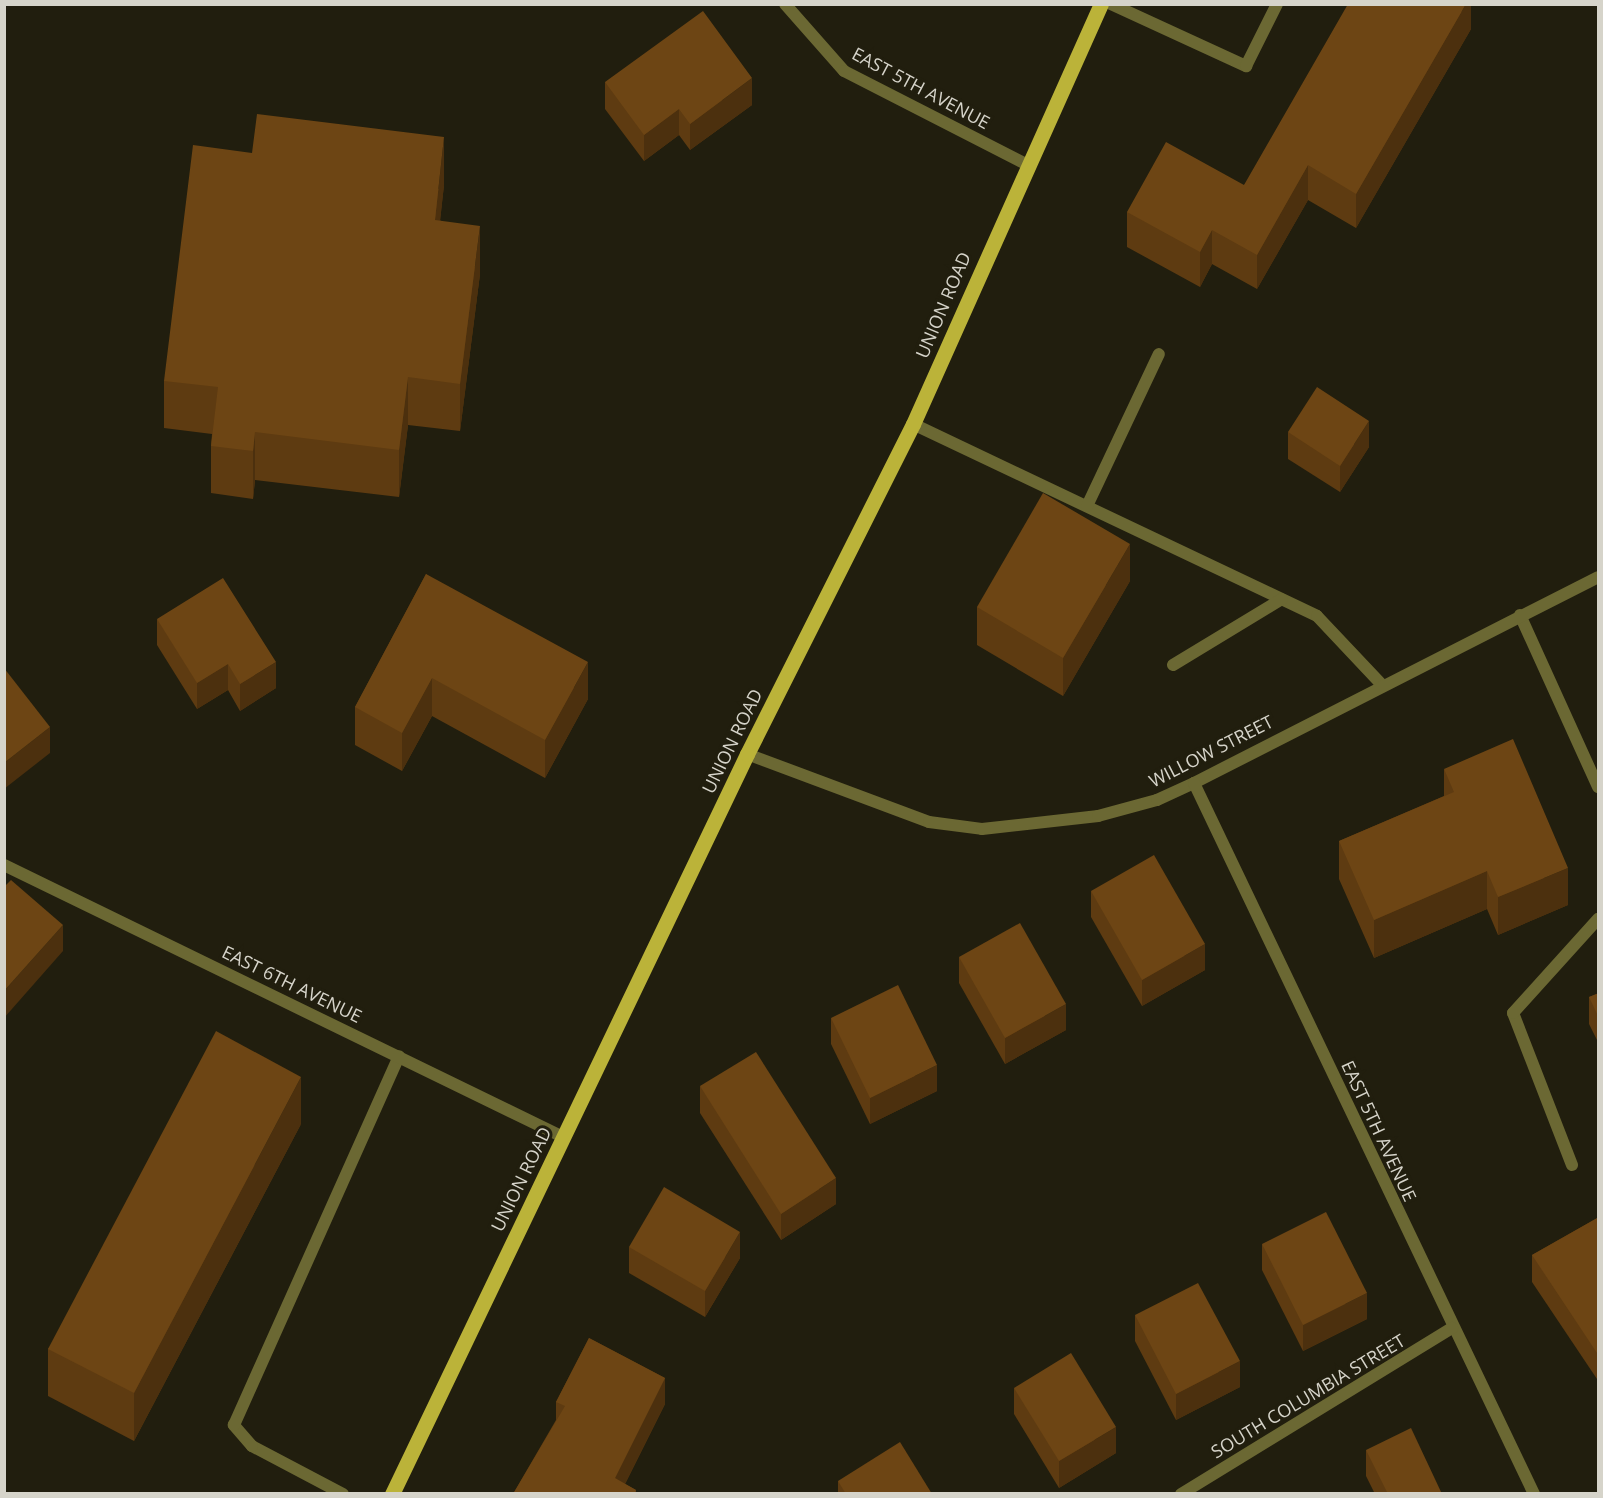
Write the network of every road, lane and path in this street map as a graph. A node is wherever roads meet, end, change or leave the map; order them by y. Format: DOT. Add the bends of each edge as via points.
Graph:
graph roads {
  1 [pos="785,4"];
  2 [pos="1101,4"];
  3 [pos="1111,4"];
  4 [pos="1276,4"];
  5 [pos="1026,164"];
  6 [pos="1159,354"];
  7 [pos="913,424"];
  8 [pos="1087,506"];
  9 [pos="1599,577"];
  10 [pos="1282,599"];
  11 [pos="1520,615"];
  12 [pos="1173,665"];
  13 [pos="1381,684"];
  14 [pos="747,754"];
  15 [pos="1194,783"];
  16 [pos="1599,787"];
  17 [pos="4,865"];
  18 [pos="1599,919"];
  19 [pos="399,1056"];
  20 [pos="563,1137"];
  21 [pos="1572,1166"];
  22 [pos="1452,1328"];
  23 [pos="343,1494"];
  24 [pos="392,1494"];
  25 [pos="1181,1494"];
  26 [pos="1534,1494"];
  1 -- 5 [label="street, EAST 5TH AVENUE" via="844,71"];
  2 -- 5 [label="main road, UNION ROAD"];
  3 -- 4 [label="street" via="1246,66"];
  5 -- 7 [label="main road, UNION ROAD"];
  6 -- 8 [label="street"];
  7 -- 8 [label="street"];
  7 -- 14 [label="main road, UNION ROAD"];
  8 -- 10 [label="street"];
  9 -- 11 [label="street, WILLOW STREET"];
  10 -- 12 [label="street"];
  10 -- 13 [label="street" via="1317,615"];
  11 -- 13 [label="street, WILLOW STREET"];
  11 -- 16 [label="street"];
  13 -- 15 [label="street, WILLOW STREET"];
  14 -- 15 [label="street, WILLOW STREET" via="929,822 982,829 1098,816 1157,800"];
  14 -- 20 [label="main road, UNION ROAD"];
  15 -- 22 [label="street, EAST 5TH AVENUE"];
  17 -- 19 [label="street, EAST 6TH AVENUE"];
  18 -- 21 [label="street" via="1513,1013"];
  19 -- 20 [label="street, EAST 6TH AVENUE"];
  19 -- 23 [label="street" via="234,1425 252,1446"];
  20 -- 24 [label="main road, UNION ROAD"];
  22 -- 25 [label="street, SOUTH COLUMBIA STREET"];
  22 -- 26 [label="street, EAST 5TH AVENUE"];
}
